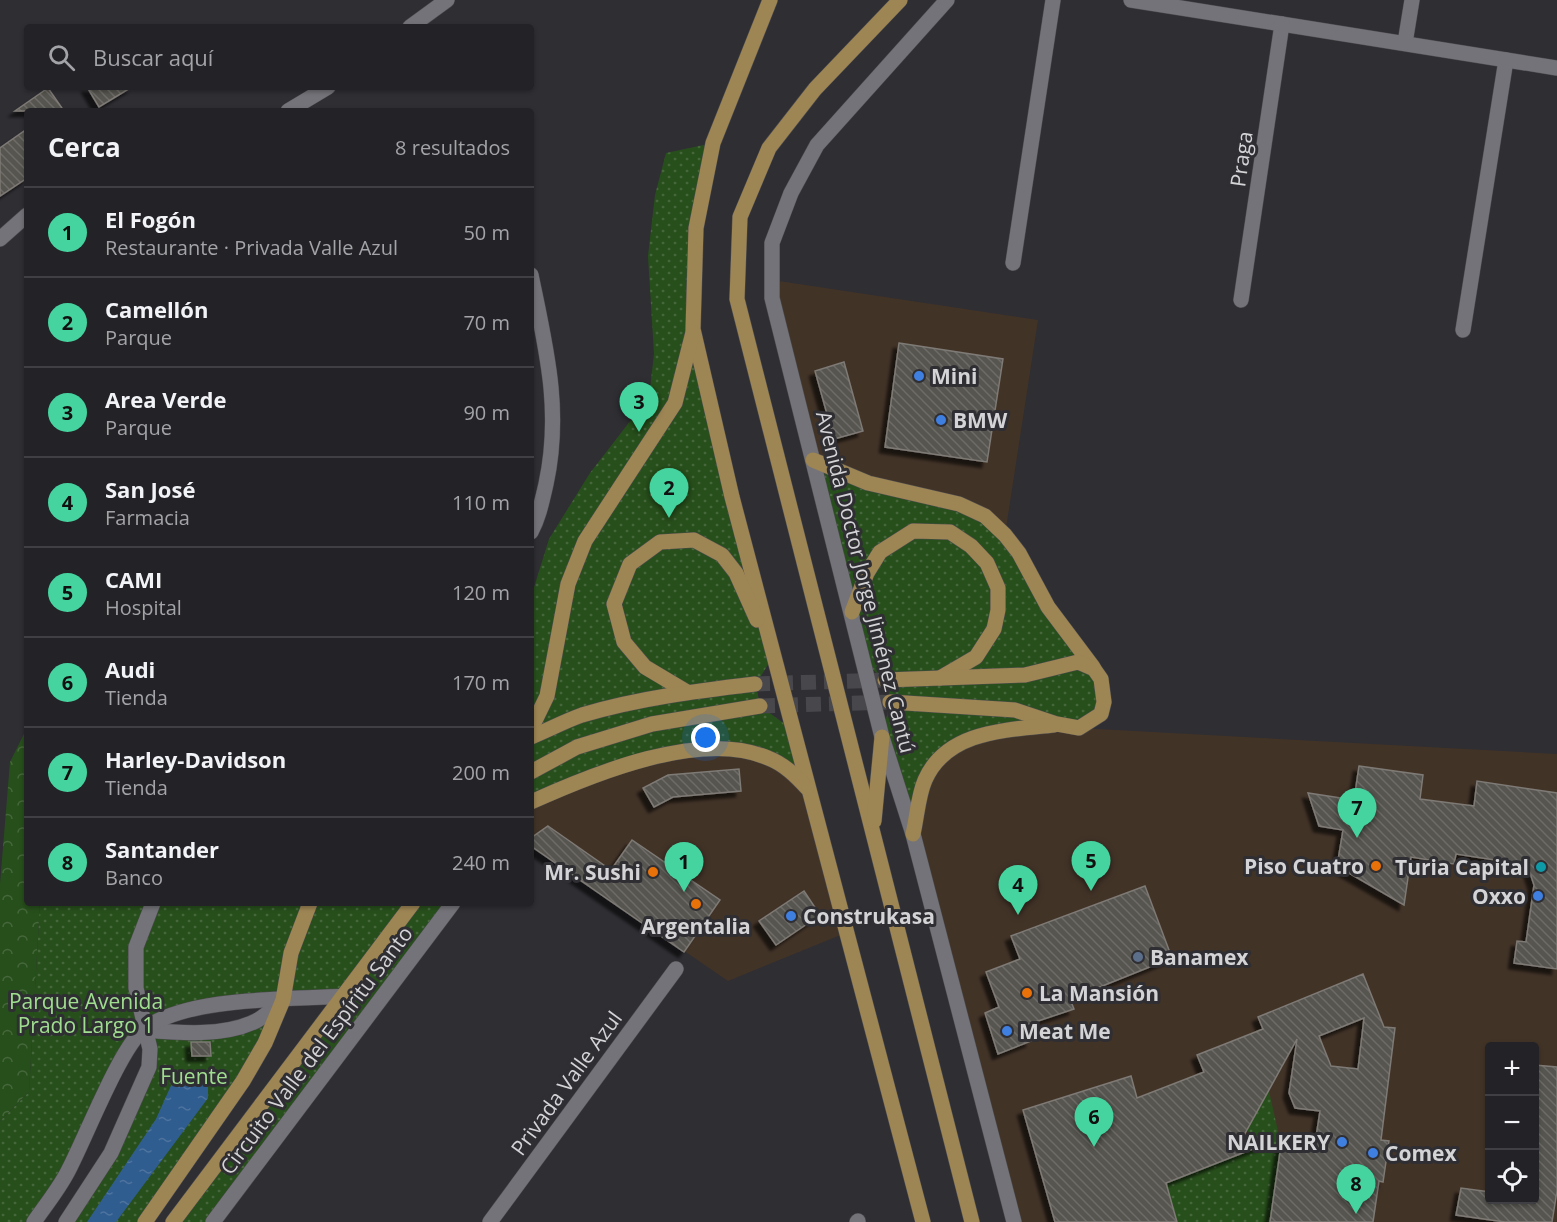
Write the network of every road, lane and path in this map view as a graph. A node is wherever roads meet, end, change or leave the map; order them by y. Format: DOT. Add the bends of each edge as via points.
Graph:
graph roads {
  1 [pos="447,0"];
  2 [pos="770,0"];
  3 [pos="900,0"];
  4 [pos="947,0"];
  5 [pos="1053,0"];
  6 [pos="1131,0"];
  7 [pos="1412,0"];
  8 [pos="1185,4"];
  9 [pos="414,24"];
  10 [pos="1282,24"];
  11 [pos="1405,44"];
  12 [pos="1506,60"];
  13 [pos="1557,68"];
  14 [pos="323,90"];
  15 [pos="293,108"];
  16 [pos="24,218"];
  17 [pos="0,240"];
  18 [pos="1012,263"];
  19 [pos="534,291"];
  20 [pos="1241,300"];
  21 [pos="693,329"];
  22 [pos="1464,330"];
  23 [pos="813,460"];
  24 [pos="534,526"];
  25 [pos="852,612"];
  26 [pos="774,655"];
  27 [pos="1095,669"];
  28 [pos="885,680"];
  29 [pos="937,680"];
  30 [pos="756,684"];
  31 [pos="687,692"];
  32 [pos="890,702"];
  33 [pos="760,706"];
  34 [pos="534,723"];
  35 [pos="1057,724"];
  36 [pos="534,736"];
  37 [pos="882,737"];
  38 [pos="534,770"];
  39 [pos="808,789"];
  40 [pos="534,801"];
  41 [pos="873,833"];
  42 [pos="913,834"];
  43 [pos="152,906"];
  44 [pos="309,906"];
  45 [pos="411,906"];
  46 [pos="451,906"];
  47 [pos="676,969"];
  48 [pos="345,996"];
  49 [pos="283,1000"];
  50 [pos="144,1029"];
  51 [pos="34,1222"];
  52 [pos="66,1222"];
  53 [pos="145,1222"];
  54 [pos="173,1222"];
  55 [pos="213,1222"];
  56 [pos="490,1222"];
  57 [pos="923,1222"];
  58 [pos="972,1222"];
  59 [pos="1014,1222"];
  1 -- 9 [label="street"];
  2 -- 21 [label="main road" via="713,143 696,228"];
  3 -- 41 [label="main road" via="815,89 769,148 741,217 737,299"];
  4 -- 23 [label="street, Avenida Doctor Jorge Jiménez Cantú" via="817,145 791,193 772,243 772,298"];
  5 -- 18 [label="street"];
  6 -- 8 [label="street"];
  7 -- 11 [label="street"];
  8 -- 10 [label="street"];
  10 -- 11 [label="street"];
  10 -- 20 [label="street, Praga"];
  11 -- 12 [label="street"];
  12 -- 13 [label="street"];
  12 -- 22 [label="street"];
  14 -- 15 [label="street"];
  16 -- 17 [label="street"];
  19 -- 24 [label="street" via="553,392 552,456"];
  21 -- 26 [label="main road"];
  21 -- 34 [label="main road" via="675,402 585,541 568,584 547,696"];
  23 -- 25 [label="street, Avenida Doctor Jorge Jiménez Cantú"];
  23 -- 27 [label="main road" via="868,483 959,504 985,516 1019,553 1048,607"];
  25 -- 29 [label="main road" via="880,552 914,531 950,532 971,546 987,563 998,588 994,629 976,657"];
  25 -- 37 [label="street, Avenida Doctor Jorge Jiménez Cantú"];
  26 -- 31 [label="main road" via="736,573 722,555 694,540 660,542 630,564 614,604 624,642 645,668"];
  26 -- 39 [label="main road"];
  27 -- 29 [label="main road" via="1078,662 1025,675"];
  27 -- 35 [label="main road" via="1104,689 1101,714 1079,728"];
  28 -- 29 [label="main road"];
  30 -- 31 [label="main road"];
  31 -- 36 [label="main road" via="581,716"];
  32 -- 35 [label="main road" via="1015,710"];
  33 -- 38 [label="main road" via="652,724 577,747"];
  35 -- 42 [label="main road" via="973,736 946,751 925,779"];
  37 -- 41 [label="main road"];
  37 -- 42 [label="street, Avenida Doctor Jorge Jiménez Cantú"];
  39 -- 40 [label="main road" via="790,771 768,758 744,751 714,750 647,759 602,772"];
  39 -- 57 [label="main road"];
  41 -- 58 [label="main road"];
  42 -- 59 [label="street, Avenida Doctor Jorge Jiménez Cantú"];
  43 -- 50 [label="street" via="136,947 136,988"];
  44 -- 49 [label="main road" via="291,953"];
  45 -- 48 [label="main road"];
  46 -- 55 [label="street, Circuito Valle del Espíritu Santo"];
  47 -- 56 [label="street, Privada Valle Azul"];
  48 -- 49 [label="street"];
  48 -- 54 [label="main road"];
  49 -- 50 [label="street" via="206,1007 176,1014"];
  49 -- 50 [label="street" via="257,1021 232,1028 178,1033"];
  49 -- 53 [label="main road" via="243,1081"];
  50 -- 51 [label="street" via="125,1053 66,1176"];
  50 -- 52 [label="street" via="150,1049 149,1067 111,1153"];
}
